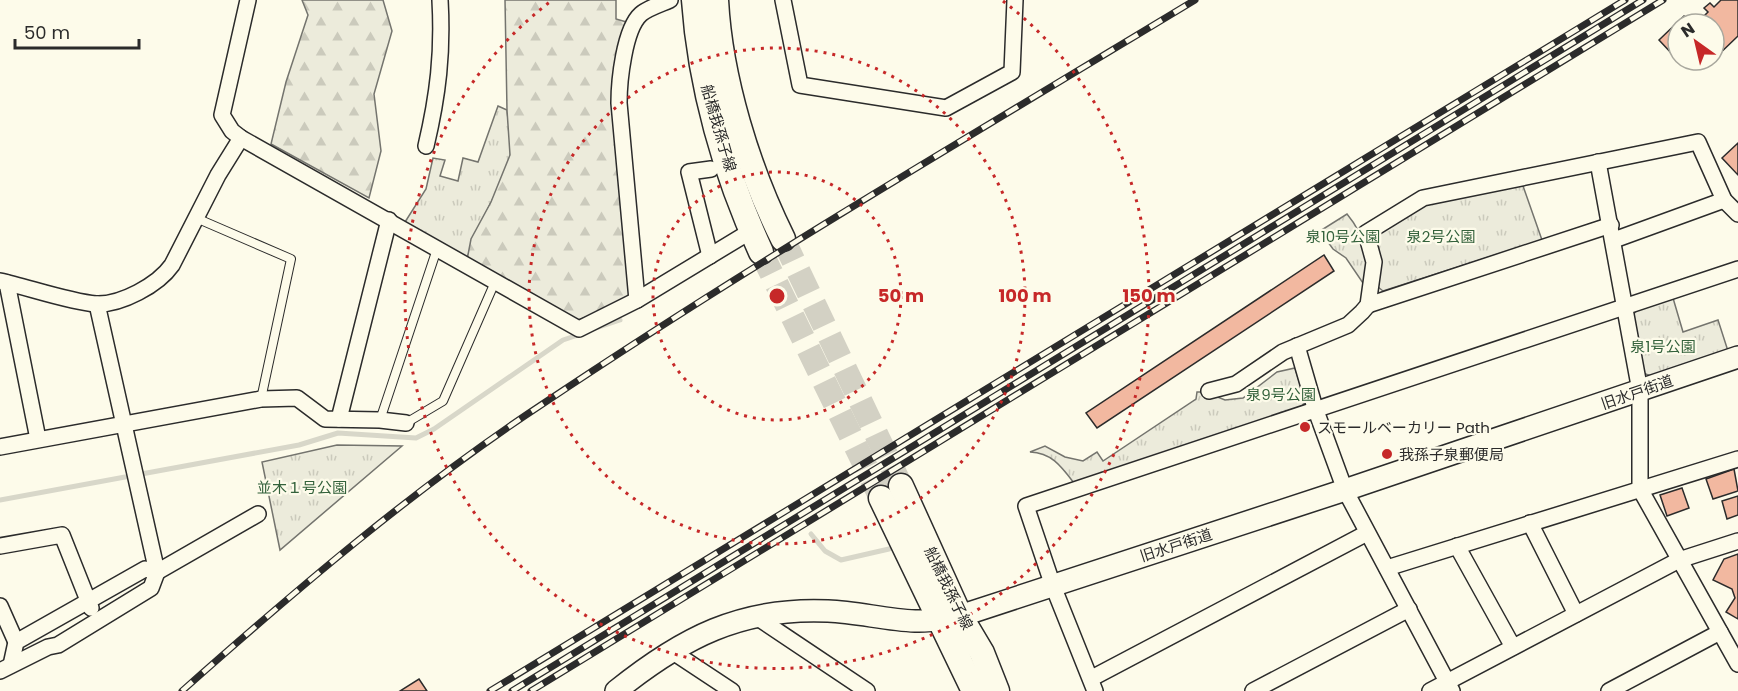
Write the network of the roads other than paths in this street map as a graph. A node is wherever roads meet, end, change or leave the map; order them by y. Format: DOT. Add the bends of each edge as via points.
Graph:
graph roads {
  1 [pos="248,0"];
  2 [pos="440,0"];
  3 [pos="670,0"];
  4 [pos="694,0"];
  5 [pos="716,0"];
  6 [pos="783,0"];
  7 [pos="1015,0"];
  8 [pos="241,138"];
  9 [pos="426,146"];
  10 [pos="1599,162"];
  11 [pos="711,169"];
  12 [pos="1724,200"];
  13 [pos="1738,214"];
  14 [pos="195,217"];
  15 [pos="389,220"];
  16 [pos="1611,225"];
  17 [pos="783,239"];
  18 [pos="1614,240"];
  19 [pos="756,241"];
  20 [pos="437,249"];
  21 [pos="710,256"];
  22 [pos="1738,269"];
  23 [pos="3,282"];
  24 [pos="495,282"];
  25 [pos="637,300"];
  26 [pos="97,304"];
  27 [pos="1368,305"];
  28 [pos="1625,307"];
  29 [pos="1297,346"];
  30 [pos="1738,357"];
  31 [pos="1209,391"];
  32 [pos="1640,391"];
  33 [pos="261,399"];
  34 [pos="1315,408"];
  35 [pos="339,419"];
  36 [pos="380,420"];
  37 [pos="123,423"];
  38 [pos="406,423"];
  39 [pos="38,440"];
  40 [pos="0,447"];
  41 [pos="1738,459"];
  42 [pos="1640,489"];
  43 [pos="1345,490"];
  44 [pos="891,492"];
  45 [pos="258,514"];
  46 [pos="1530,523"];
  47 [pos="1367,532"];
  48 [pos="1738,541"];
  49 [pos="0,546"];
  50 [pos="1456,546"];
  51 [pos="1679,560"];
  52 [pos="1387,568"];
  53 [pos="157,572"];
  54 [pos="1053,586"];
  55 [pos="87,600"];
  56 [pos="0,606"];
  57 [pos="1409,609"];
  58 [pos="1576,614"];
  59 [pos="755,616"];
  60 [pos="949,617"];
  61 [pos="98,619"];
  62 [pos="1720,632"];
  63 [pos="16,642"];
  64 [pos="1513,647"];
  65 [pos="670,650"];
  66 [pos="1738,664"];
  67 [pos="5,668"];
  68 [pos="1094,685"];
  69 [pos="1450,686"];
  70 [pos="616,691"];
  71 [pos="732,691"];
  72 [pos="867,691"];
  73 [pos="974,691"];
  74 [pos="997,691"];
  75 [pos="1253,691"];
  76 [pos="1430,691"];
  77 [pos="1609,691"];
  1 -- 8 [label="street" via="222,115"];
  2 -- 9 [label="street" via="439,89"];
  3 -- 25 [label="street" via="640,15 627,42 619,76"];
  4 -- 19 [label="main road, 船橋我孫子線" via="703,70 715,122"];
  5 -- 17 [label="main road, 船橋我孫子線" via="725,66 751,162"];
  6 -- 7 [label="street" via="800,86 946,108 1012,72"];
  8 -- 14 [label="street"];
  8 -- 15 [label="street"];
  10 -- 12 [label="street" via="1698,142"];
  10 -- 16 [label="street"];
  10 -- 27 [label="street" via="1423,198 1366,233 1374,262"];
  11 -- 21 [label="street" via="689,172"];
  12 -- 13 [label="street"];
  12 -- 18 [label="street"];
  14 -- 26 [label="street" via="163,278 133,294"];
  14 -- 33 [label="lane" via="291,259"];
  15 -- 20 [label="street"];
  15 -- 35 [label="street"];
  16 -- 18 [label="street"];
  16 -- 27 [label="street"];
  18 -- 28 [label="street"];
  19 -- 21 [label="street"];
  20 -- 24 [label="street"];
  20 -- 36 [label="lane"];
  21 -- 25 [label="street"];
  22 -- 28 [label="street"];
  23 -- 26 [label="street"];
  23 -- 39 [label="street"];
  24 -- 25 [label="street" via="579,329"];
  24 -- 38 [label="lane" via="443,401"];
  26 -- 37 [label="street"];
  27 -- 29 [label="street" via="1348,325"];
  28 -- 32 [label="street"];
  28 -- 34 [label="street"];
  29 -- 31 [label="street" via="1236,384"];
  29 -- 34 [label="street"];
  30 -- 32 [label="street, 旧水戸街道"];
  32 -- 42 [label="street"];
  32 -- 43 [label="street, 旧水戸街道"];
  33 -- 35 [label="street" via="297,398 325,419"];
  33 -- 37 [label="street"];
  34 -- 43 [label="street"];
  34 -- 54 [label="street" via="1026,506"];
  35 -- 36 [label="street"];
  36 -- 38 [label="street"];
  37 -- 39 [label="street"];
  37 -- 53 [label="street"];
  39 -- 40 [label="street"];
  41 -- 42 [label="street"];
  42 -- 46 [label="street"];
  42 -- 51 [label="street"];
  43 -- 47 [label="street"];
  43 -- 54 [label="street, 旧水戸街道"];
  44 -- 60 [label="main road, 船橋我孫子線"];
  45 -- 53 [label="street"];
  46 -- 50 [label="street"];
  46 -- 58 [label="street"];
  47 -- 52 [label="street"];
  47 -- 68 [label="street"];
  48 -- 51 [label="street"];
  49 -- 55 [label="street" via="62,535"];
  50 -- 52 [label="street"];
  50 -- 64 [label="street"];
  51 -- 58 [label="street"];
  51 -- 62 [label="street"];
  52 -- 57 [label="street"];
  53 -- 55 [label="street" via="145,568"];
  53 -- 61 [label="street" via="151,588"];
  54 -- 60 [label="street, 旧水戸街道"];
  54 -- 68 [label="street"];
  55 -- 61 [label="street"];
  55 -- 63 [label="street"];
  56 -- 63 [label="street"];
  57 -- 69 [label="street"];
  57 -- 75 [label="street"];
  58 -- 64 [label="street"];
  59 -- 60 [label="street, 旧水戸街道" via="827,610 917,621"];
  59 -- 65 [label="street, 旧水戸街道" via="697,635"];
  59 -- 72 [label="street"];
  60 -- 73 [label="main road, 船橋我孫子線"];
  60 -- 74 [label="main road, 船橋我孫子線" via="982,653"];
  61 -- 67 [label="street" via="58,645"];
  62 -- 66 [label="street"];
  62 -- 77 [label="street"];
  63 -- 67 [label="street"];
  64 -- 69 [label="street"];
  65 -- 70 [label="street, 旧水戸街道"];
  65 -- 71 [label="street"];
  69 -- 76 [label="street"];
}
